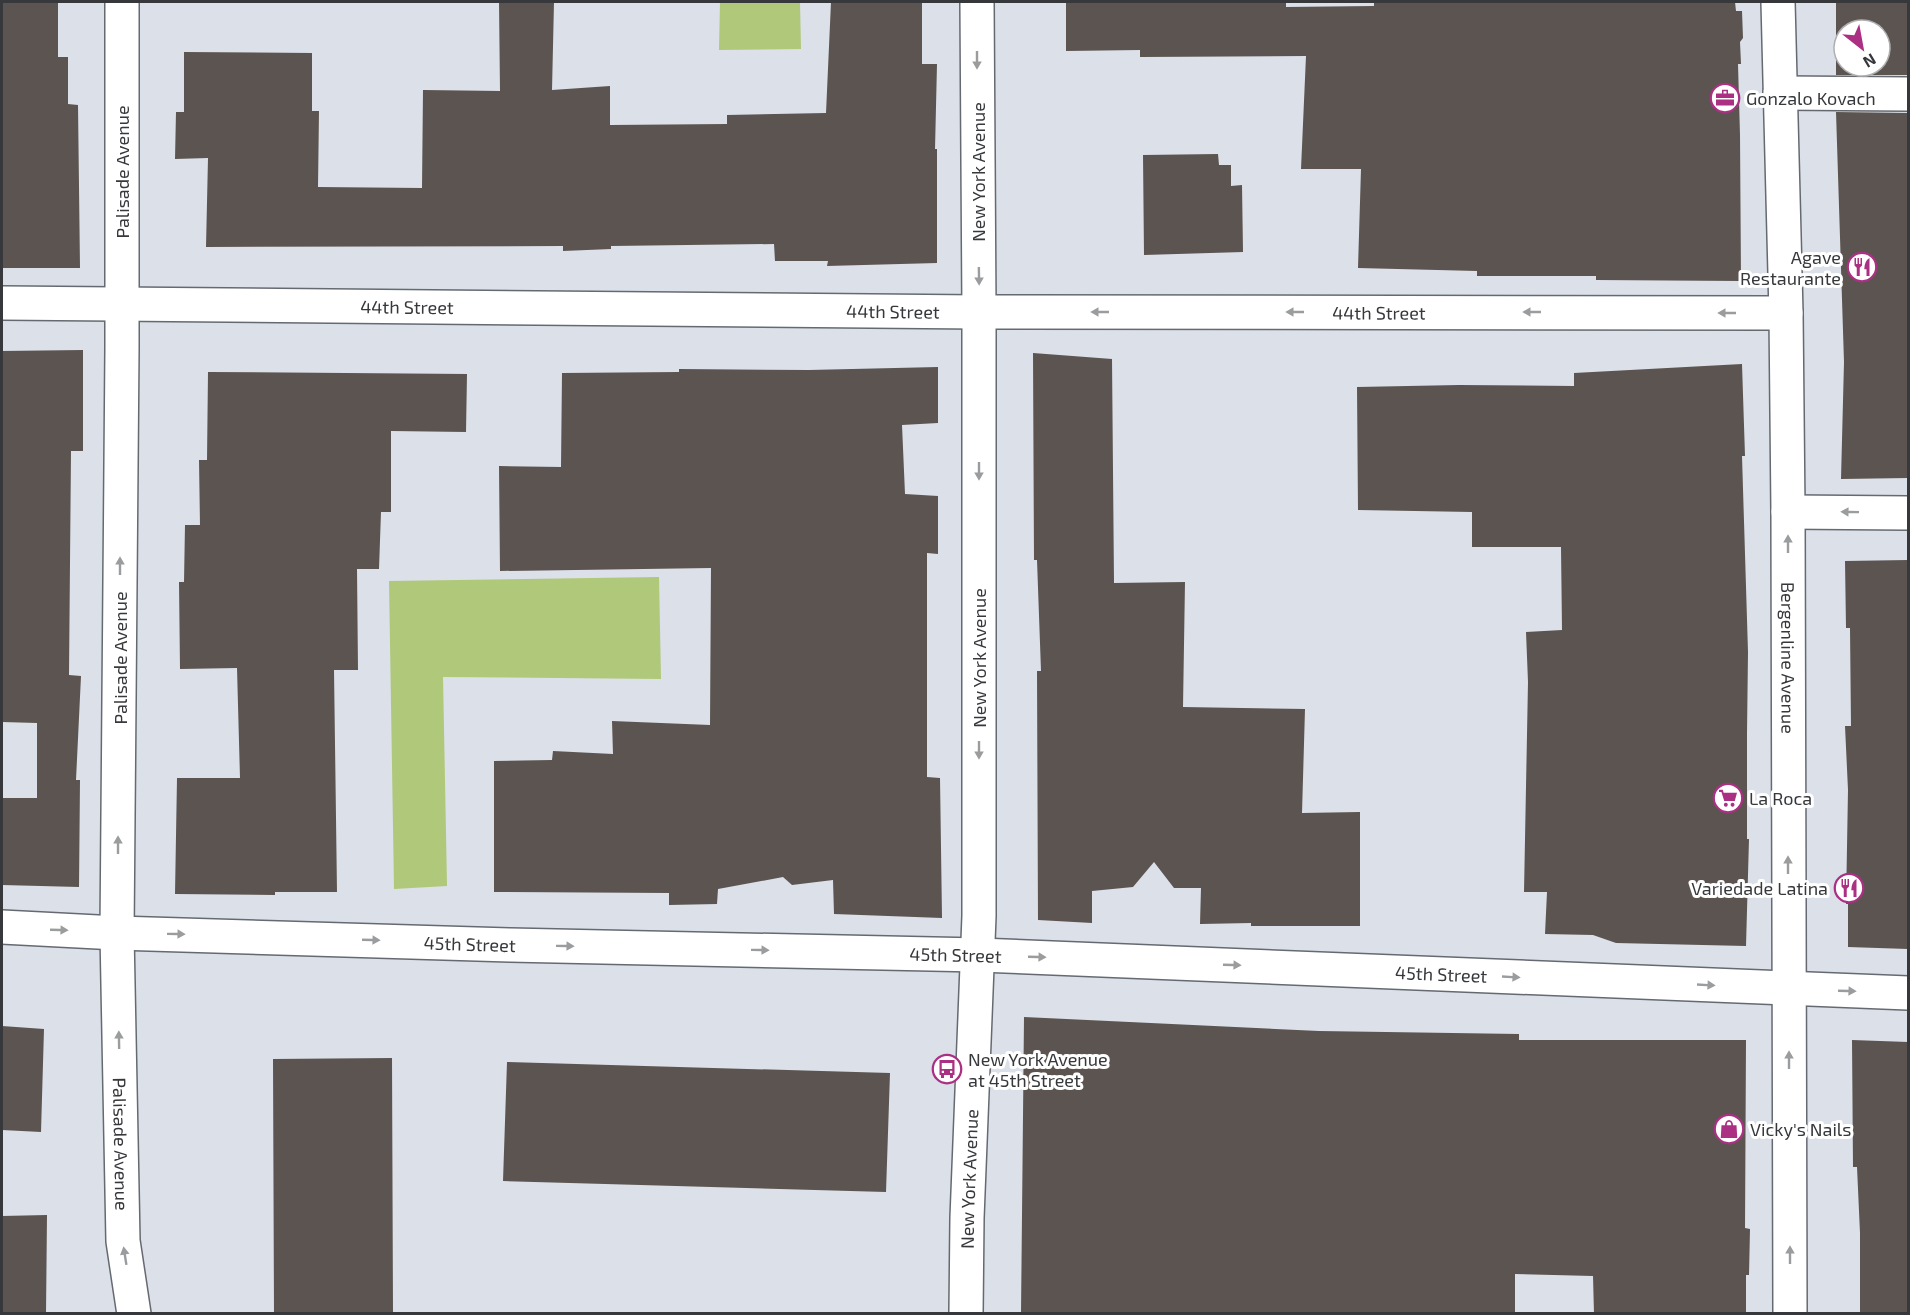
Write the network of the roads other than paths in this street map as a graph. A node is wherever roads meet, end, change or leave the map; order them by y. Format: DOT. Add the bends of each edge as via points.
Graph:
graph roads {
  1 [pos="122,2"];
  2 [pos="977,2"];
  3 [pos="1778,2"];
  4 [pos="1780,93"];
  5 [pos="1908,94"];
  6 [pos="2,303"];
  7 [pos="122,303"];
  8 [pos="979,312"];
  9 [pos="1786,313"];
  10 [pos="1788,512"];
  11 [pos="1908,513"];
  12 [pos="2,927"];
  13 [pos="117,933"];
  14 [pos="979,955"];
  15 [pos="1788,989"];
  16 [pos="1908,993"];
  17 [pos="134,1314"];
  18 [pos="966,1314"];
  19 [pos="1790,1314"];
  1 -- 7 [label="street, Palisade Avenue"];
  2 -- 8 [label="street, New York Avenue, one-way"];
  3 -- 4 [label="street, Bergenline Avenue"];
  4 -- 5 [label="street"];
  4 -- 9 [label="street, Bergenline Avenue"];
  6 -- 7 [label="street, 44th Street"];
  7 -- 8 [label="street, 44th Street"];
  13 -- 7 [label="street, Palisade Avenue, one-way"];
  9 -- 8 [label="street, 44th Street, one-way"];
  8 -- 14 [label="street, New York Avenue, one-way"];
  9 -- 10 [label="street, Bergenline Avenue"];
  11 -- 10 [label="street, one-way"];
  15 -- 10 [label="street, Bergenline Avenue, one-way"];
  12 -- 13 [label="street, 45th Street, one-way"];
  13 -- 14 [label="street, 45th Street, one-way"];
  17 -- 13 [label="street, Palisade Avenue, one-way" via="123,1241"];
  14 -- 15 [label="street, 45th Street, one-way"];
  14 -- 18 [label="street, New York Avenue"];
  15 -- 16 [label="street, 45th Street, one-way"];
  19 -- 15 [label="street, Bergenline Avenue, one-way"];
}
